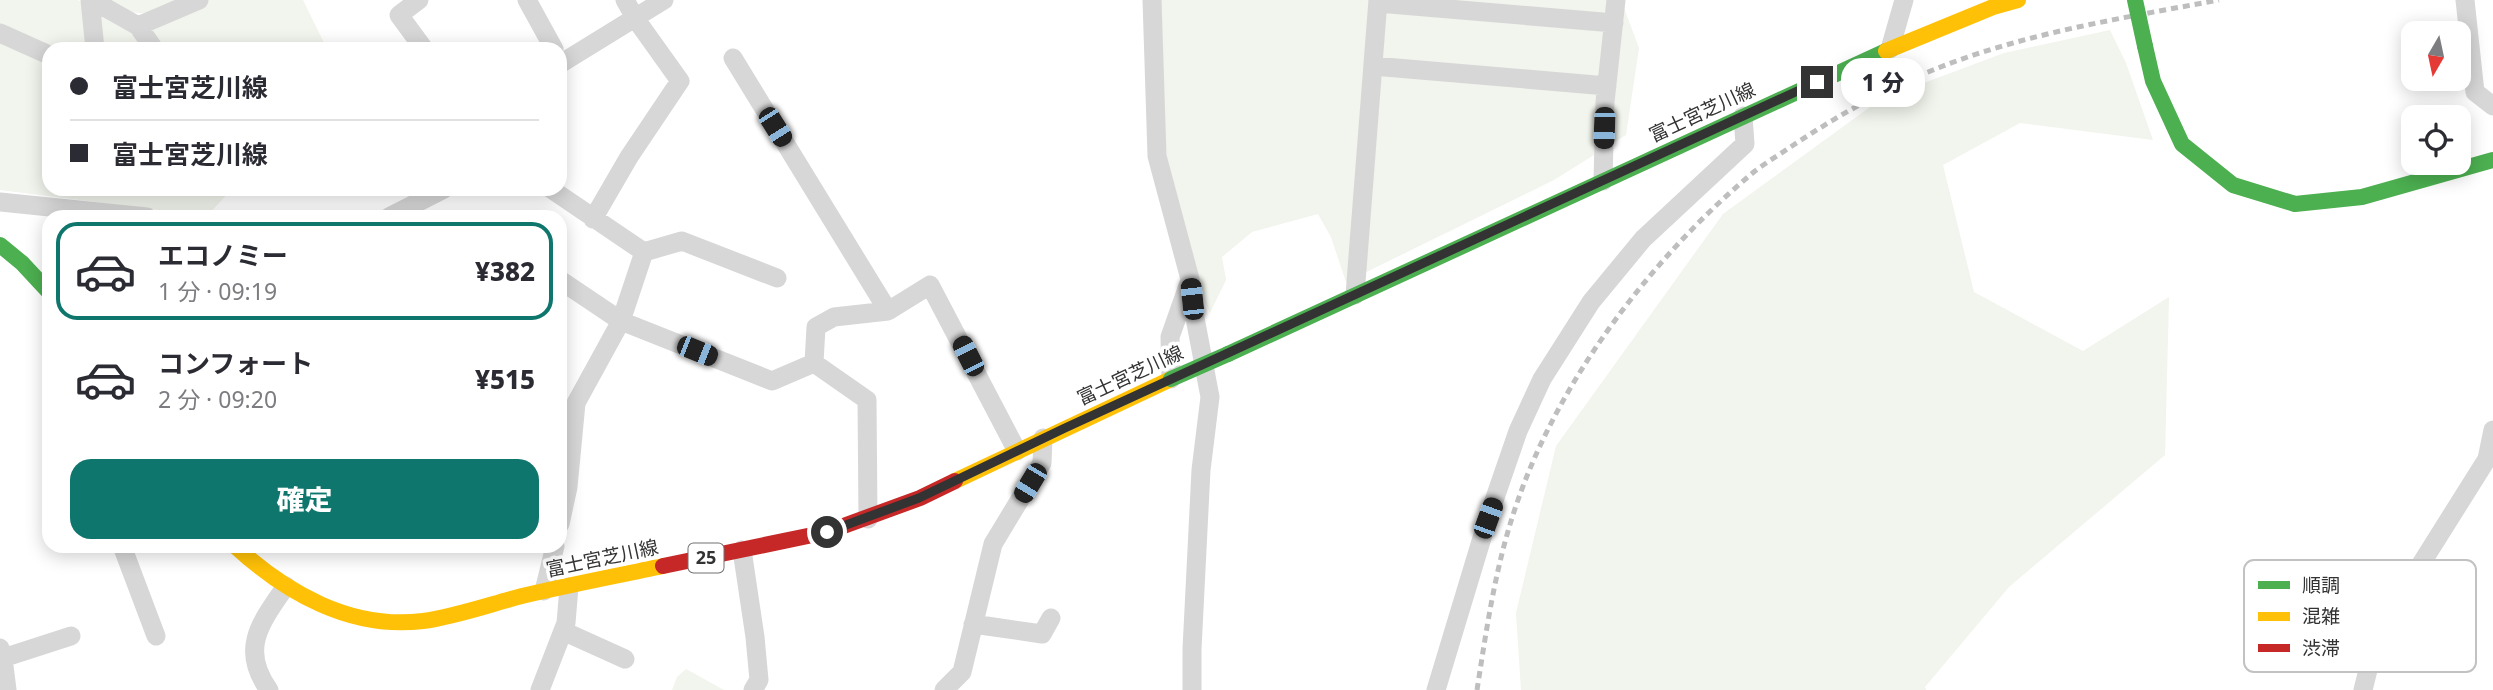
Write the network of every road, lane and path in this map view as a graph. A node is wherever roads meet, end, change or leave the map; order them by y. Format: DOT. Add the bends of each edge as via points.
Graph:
graph roads {
  1 [pos="91,0"];
  2 [pos="199,0"];
  3 [pos="419,0"];
  4 [pos="527,0"];
  5 [pos="664,0"];
  6 [pos="1152,0"];
  7 [pos="1616,0"];
  8 [pos="1904,0"];
  9 [pos="2018,0"];
  10 [pos="2135,0"];
  11 [pos="2465,0"];
  12 [pos="1378,1"];
  13 [pos="630,9"];
  14 [pos="1614,23"];
  15 [pos="138,26"];
  16 [pos="0,33"];
  17 [pos="94,42"];
  18 [pos="149,42"];
  19 [pos="419,42"];
  20 [pos="550,42"];
  21 [pos="1890,48"];
  22 [pos="42,52"];
  23 [pos="567,53"];
  24 [pos="733,58"];
  25 [pos="1373,66"];
  26 [pos="1607,86"];
  27 [pos="2493,106"];
  28 [pos="1743,116"];
  29 [pos="2493,160"];
  30 [pos="1603,181"];
  31 [pos="430,196"];
  32 [pos="561,196"];
  33 [pos="0,202"];
  34 [pos="78,210"];
  35 [pos="403,210"];
  36 [pos="593,219"];
  37 [pos="0,245"];
  38 [pos="644,252"];
  39 [pos="778,278"];
  40 [pos="1190,279"];
  41 [pos="42,284"];
  42 [pos="567,286"];
  43 [pos="1355,295"];
  44 [pos="888,311"];
  45 [pos="621,321"];
  46 [pos="814,363"];
  47 [pos="1171,379"];
  48 [pos="2493,430"];
  49 [pos="1043,438"];
  50 [pos="1017,451"];
  51 [pos="567,465"];
  52 [pos="868,519"];
  53 [pos="742,550"];
  54 [pos="125,553"];
  55 [pos="242,553"];
  56 [pos="553,553"];
  57 [pos="2424,560"];
  58 [pos="286,586"];
  59 [pos="569,587"];
  60 [pos="544,591"];
  61 [pos="1051,618"];
  62 [pos="973,624"];
  63 [pos="562,631"];
  64 [pos="71,636"];
  65 [pos="156,636"];
  66 [pos="2,653"];
  67 [pos="625,659"];
  68 [pos="2367,672"];
  69 [pos="6,690"];
  70 [pos="269,690"];
  71 [pos="540,690"];
  72 [pos="753,690"];
  73 [pos="944,690"];
  74 [pos="1192,690"];
  75 [pos="1436,690"];
  76 [pos="2362,690"];
  1 -- 15 [label="street"];
  1 -- 17 [label="street"];
  2 -- 15 [label="street"];
  3 -- 19 [label="street" via="399,15"];
  4 -- 20 [label="street"];
  5 -- 13 [label="street"];
  6 -- 40 [label="street" via="1157,156"];
  7 -- 14 [label="street"];
  8 -- 21 [label="street"];
  9 -- 21 [label="main road, 富士宮芝川線 / 25"];
  10 -- 29 [label="main road, bridge" via="2154,81 2182,144 2233,185 2295,204 2362,197"];
  11 -- 27 [label="street" via="2475,92"];
  12 -- 14 [label="street"];
  12 -- 25 [label="street"];
  13 -- 23 [label="street"];
  13 -- 36 [label="street" via="680,81"];
  14 -- 26 [label="street"];
  15 -- 18 [label="street"];
  16 -- 22 [label="street"];
  21 -- 28 [label="main road, 富士宮芝川線 / 25"];
  24 -- 44 [label="street"];
  25 -- 26 [label="street"];
  25 -- 43 [label="street"];
  26 -- 30 [label="street"];
  28 -- 30 [label="main road, 富士宮芝川線 / 25"];
  28 -- 75 [label="street" via="1745,144 1643,239 1591,302 1542,379 1518,431 1488,518"];
  30 -- 43 [label="main road, 富士宮芝川線 / 25"];
  31 -- 35 [label="street"];
  32 -- 36 [label="street"];
  33 -- 34 [label="street"];
  36 -- 38 [label="street"];
  37 -- 41 [label="main road"];
  38 -- 39 [label="street" via="682,241"];
  38 -- 45 [label="street"];
  40 -- 47 [label="street" via="1170,337"];
  40 -- 74 [label="street" via="1210,397 1200,484"];
  42 -- 45 [label="street"];
  43 -- 47 [label="main road, 富士宮芝川線 / 25, bridge"];
  44 -- 46 [label="street" via="834,317 816,327"];
  44 -- 50 [label="street" via="930,285"];
  45 -- 46 [label="street" via="772,381"];
  45 -- 51 [label="street" via="576,403"];
  46 -- 52 [label="street" via="867,400"];
  47 -- 49 [label="main road, 富士宮芝川線 / 25"];
  48 -- 57 [label="street" via="2487,459"];
  49 -- 50 [label="main road, 富士宮芝川線 / 25"];
  49 -- 62 [label="street" via="1042,463 993,544"];
  50 -- 52 [label="main road, 富士宮芝川線 / 25"];
  52 -- 53 [label="main road, 富士宮芝川線 / 25"];
  53 -- 59 [label="main road, 富士宮芝川線 / 25"];
  53 -- 72 [label="street" via="759,680"];
  54 -- 65 [label="street"];
  55 -- 58 [label="main road, 富士宮芝川線 / 25"];
  56 -- 60 [label="street"];
  58 -- 60 [label="main road, 富士宮芝川線 / 25" via="327,608 372,621 423,621"];
  58 -- 70 [label="street" via="257,631 258,675"];
  59 -- 60 [label="main road, 富士宮芝川線 / 25"];
  59 -- 63 [label="street"];
  61 -- 62 [label="street" via="1042,634"];
  62 -- 73 [label="street" via="962,672"];
  63 -- 67 [label="street"];
  63 -- 71 [label="street"];
  64 -- 66 [label="street"];
  66 -- 69 [label="street"];
  68 -- 76 [label="street"];
}
